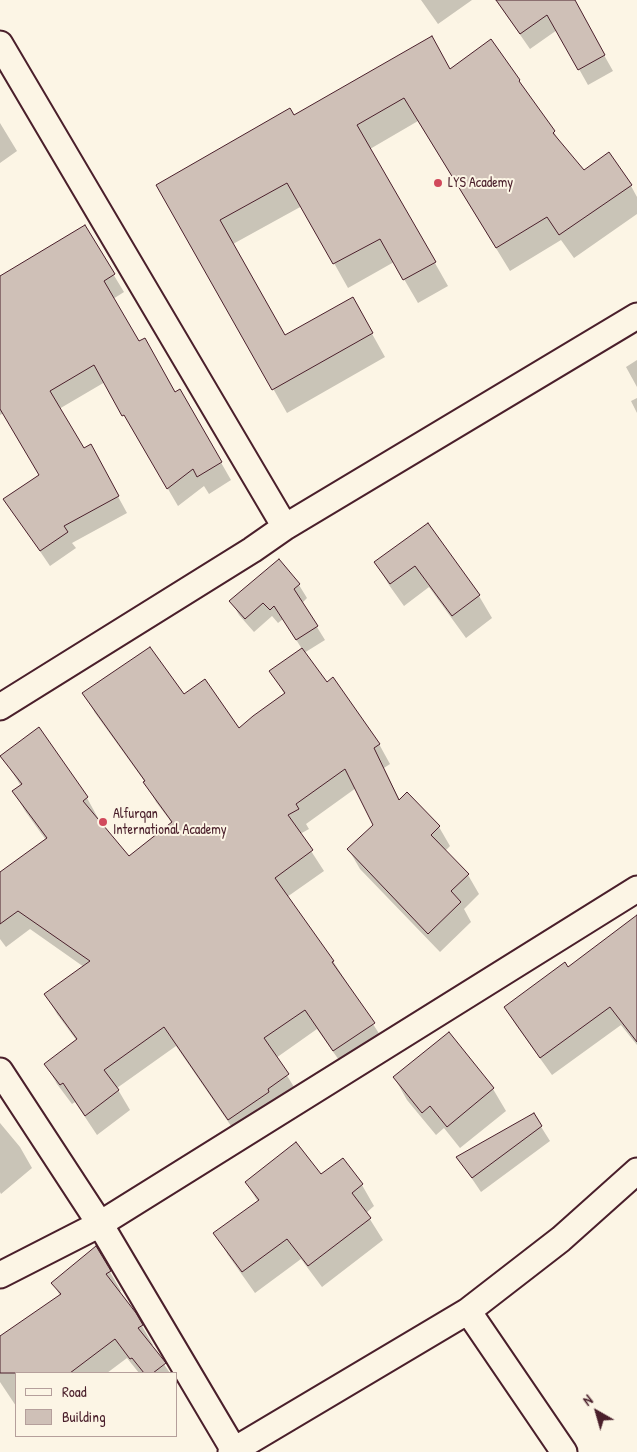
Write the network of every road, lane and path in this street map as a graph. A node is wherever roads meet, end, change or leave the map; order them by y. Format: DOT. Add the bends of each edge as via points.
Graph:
graph roads {
  1 [pos="0,44"];
  2 [pos="637,316"];
  3 [pos="285,527"];
  4 [pos="0,708"];
  5 [pos="637,889"];
  6 [pos="0,1071"];
  7 [pos="637,1171"];
  8 [pos="100,1224"];
  9 [pos="0,1276"];
  10 [pos="468,1311"];
  11 [pos="234,1451"];
  12 [pos="564,1452"];
  1 -- 3 [label="street"];
  2 -- 3 [label="street"];
  3 -- 4 [label="street"];
  5 -- 8 [label="street"];
  6 -- 8 [label="street"];
  7 -- 10 [label="street" via="561,1240"];
  8 -- 9 [label="street"];
  8 -- 11 [label="street"];
  10 -- 11 [label="street"];
  10 -- 12 [label="street"];
}
